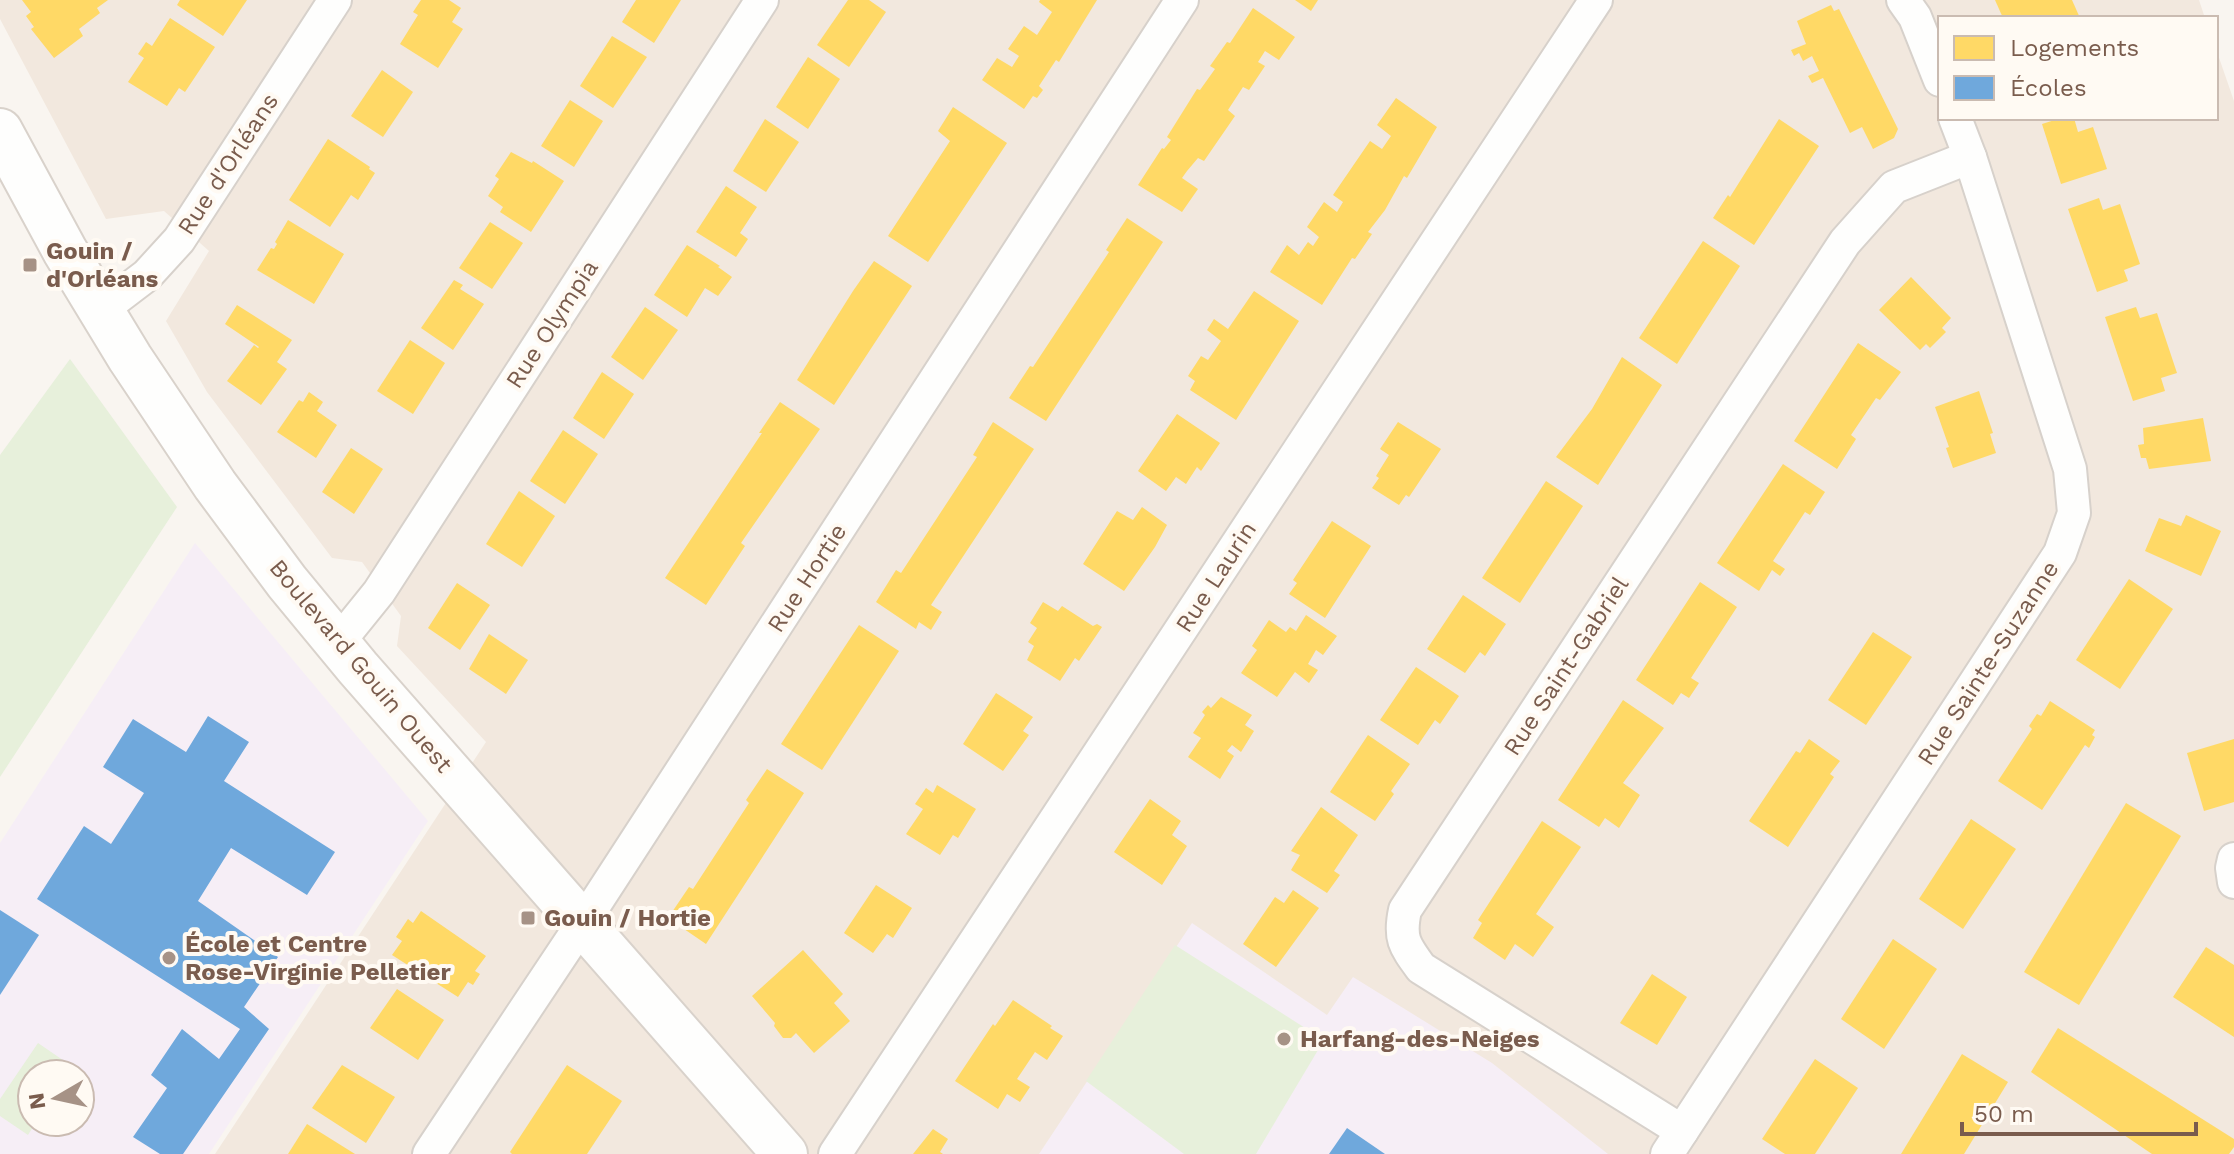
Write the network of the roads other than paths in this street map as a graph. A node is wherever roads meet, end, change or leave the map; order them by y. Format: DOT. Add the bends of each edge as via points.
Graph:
graph roads {
  1 [pos="335,0"];
  2 [pos="762,0"];
  3 [pos="1182,0"];
  4 [pos="1596,0"];
  5 [pos="1903,0"];
  6 [pos="1938,75"];
  7 [pos="1956,120"];
  8 [pos="0,131"];
  9 [pos="1970,157"];
  10 [pos="101,310"];
  11 [pos="337,644"];
  12 [pos="2234,859"];
  13 [pos="2234,882"];
  14 [pos="582,924"];
  15 [pos="1674,1142"];
  16 [pos="429,1154"];
  17 [pos="785,1154"];
  18 [pos="835,1154"];
  1 -- 10 [label="street, Rue d'Orléans" via="179,240 147,275"];
  2 -- 11 [label="street, Rue Olympia" via="379,592"];
  3 -- 14 [label="street, Rue Hortie"];
  4 -- 18 [label="street, Rue Laurin"];
  5 -- 6 [label="street"];
  7 -- 9 [label="street, Rue Sainte-Suzanne"];
  8 -- 10 [label="main road, Boulevard Gouin Ouest"];
  9 -- 15 [label="street, Rue Sainte-Suzanne" via="2070,469 2074,513 2060,553"];
  9 -- 15 [label="street, Rue Saint-Gabriel" via="1894,187 1845,242 1405,910 1404,945 1421,968"];
  10 -- 11 [label="main road, Boulevard Gouin Ouest" via="215,485"];
  11 -- 14 [label="main road, Boulevard Gouin Ouest"];
  12 -- 13 [label="street"];
  14 -- 16 [label="street, Rue Hortie"];
  14 -- 17 [label="main road, Boulevard Gouin Ouest"];
}
